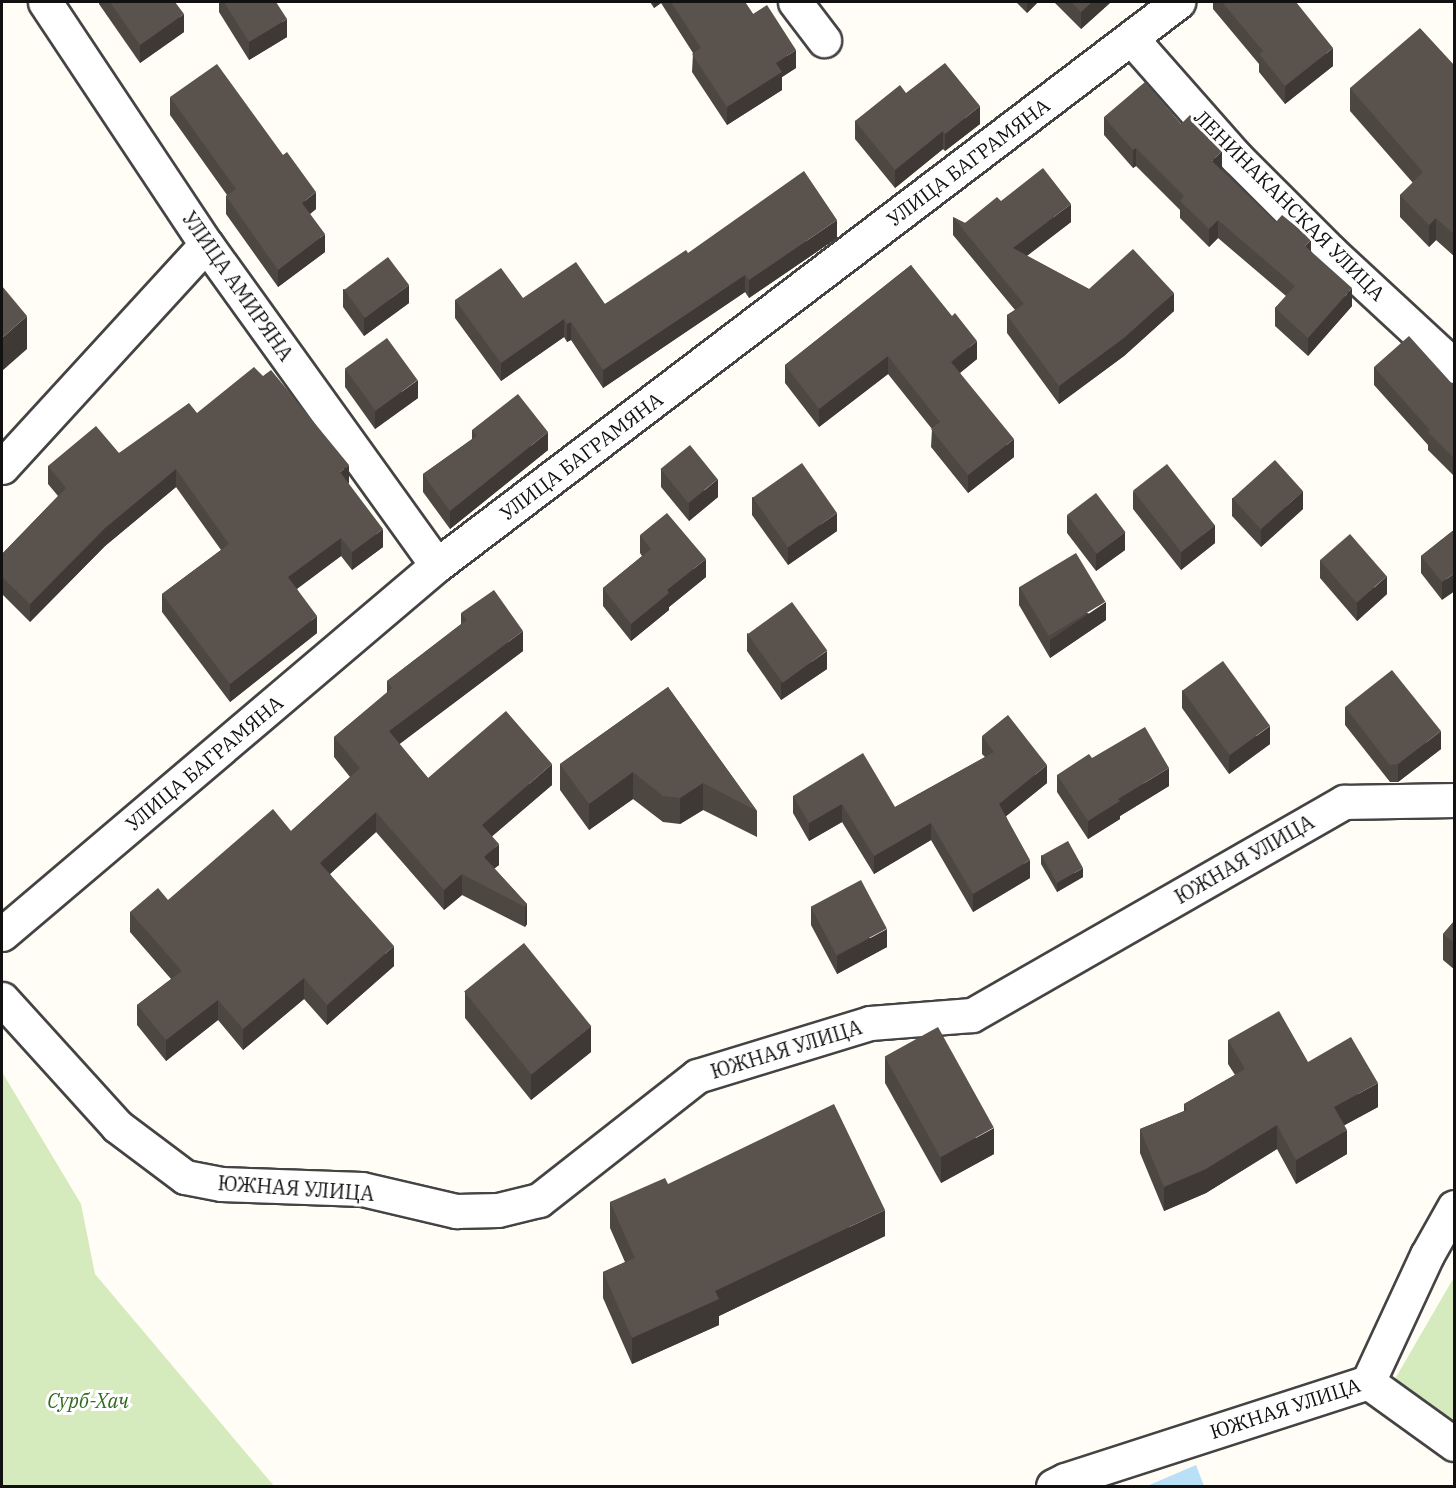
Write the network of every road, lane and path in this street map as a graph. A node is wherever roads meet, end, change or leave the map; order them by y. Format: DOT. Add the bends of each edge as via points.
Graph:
graph roads {
  1 [pos="45,2"];
  2 [pos="795,2"];
  3 [pos="1169,5"];
  4 [pos="1131,38"];
  5 [pos="824,40"];
  6 [pos="207,244"];
  7 [pos="1455,366"];
  8 [pos="2,467"];
  9 [pos="437,565"];
  10 [pos="1455,800"];
  11 [pos="2,934"];
  12 [pos="2,999"];
  13 [pos="1455,1207"];
  14 [pos="1368,1382"];
  15 [pos="1455,1444"];
  16 [pos="1053,1486"];
  1 -- 6 [label="street, УЛИЦА АМИРЯНА"];
  2 -- 5 [label="street"];
  3 -- 4 [label="street, УЛИЦА БАГРАМЯНА"];
  4 -- 7 [label="street, ЛЕНИНАКАНСКАЯ УЛИЦА" via="1236,157 1331,252"];
  4 -- 9 [label="street, УЛИЦА БАГРАМЯНА"];
  6 -- 8 [label="street"];
  6 -- 9 [label="street, УЛИЦА АМИРЯНА"];
  9 -- 11 [label="street, УЛИЦА БАГРАМЯНА"];
  10 -- 12 [label="street, ЮЖНАЯ УЛИЦА" via="1344,802 972,1015 870,1023 697,1077 539,1200 498,1210 456,1211 362,1189 221,1184 185,1177 117,1126"];
  13 -- 14 [label="street, ЮЖНАЯ УЛИЦА" via="1427,1255"];
  14 -- 15 [label="street"];
  14 -- 16 [label="street, ЮЖНАЯ УЛИЦА"];
}
